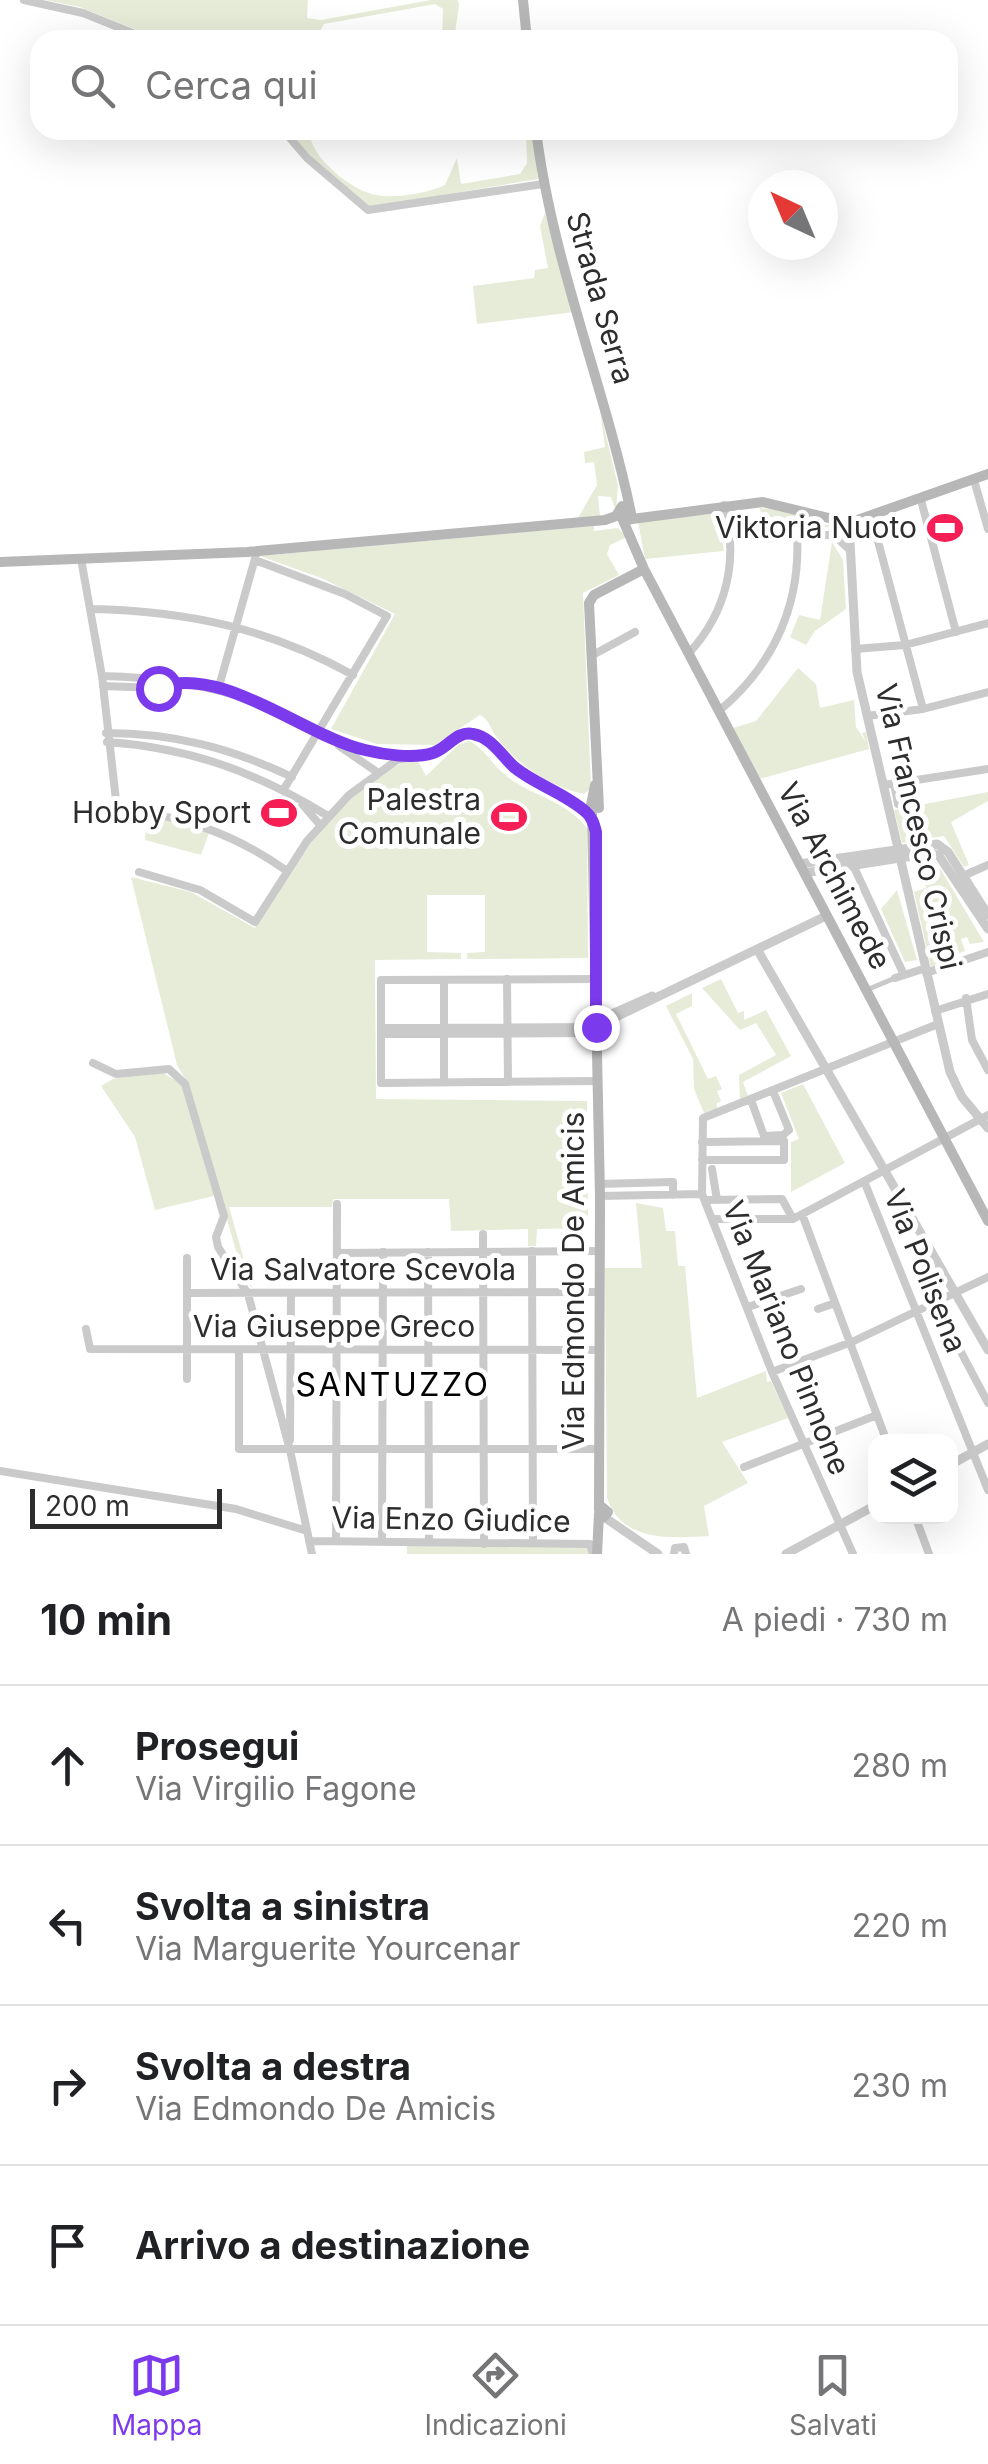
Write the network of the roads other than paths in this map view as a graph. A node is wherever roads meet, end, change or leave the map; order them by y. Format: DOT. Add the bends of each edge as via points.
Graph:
graph roads {
  1 [pos="24,0"];
  2 [pos="523,0"];
  3 [pos="126,30"];
  4 [pos="526,30"];
  5 [pos="292,140"];
  6 [pos="537,140"];
  7 [pos="543,184"];
  8 [pos="988,474"];
  9 [pos="974,480"];
  10 [pos="921,500"];
  11 [pos="724,506"];
  12 [pos="627,517"];
  13 [pos="872,519"];
  14 [pos="849,524"];
  15 [pos="987,525"];
  16 [pos="850,550"];
  17 [pos="256,556"];
  18 [pos="81,559"];
  19 [pos="0,562"];
  20 [pos="644,569"];
  21 [pos="91,609"];
  22 [pos="988,623"];
  23 [pos="236,625"];
  24 [pos="635,632"];
  25 [pos="956,632"];
  26 [pos="906,645"];
  27 [pos="856,648"];
  28 [pos="689,653"];
  29 [pos="591,656"];
  30 [pos="353,675"];
  31 [pos="102,681"];
  32 [pos="218,690"];
  33 [pos="988,692"];
  34 [pos="922,709"];
  35 [pos="719,711"];
  36 [pos="867,716"];
  37 [pos="319,733"];
  38 [pos="165,736"];
  39 [pos="107,738"];
  40 [pos="332,740"];
  41 [pos="162,747"];
  42 [pos="227,750"];
  43 [pos="408,756"];
  44 [pos="222,762"];
  45 [pos="988,768"];
  46 [pos="377,772"];
  47 [pos="292,777"];
  48 [pos="889,784"];
  49 [pos="284,789"];
  50 [pos="296,796"];
  51 [pos="898,804"];
  52 [pos="592,807"];
  53 [pos="328,816"];
  54 [pos="320,824"];
  55 [pos="937,850"];
  56 [pos="899,853"];
  57 [pos="854,865"];
  58 [pos="988,865"];
  59 [pos="802,868"];
  60 [pos="287,871"];
  61 [pos="139,872"];
  62 [pos="963,876"];
  63 [pos="988,915"];
  64 [pos="826,916"];
  65 [pos="988,930"];
  66 [pos="757,949"];
  67 [pos="988,952"];
  68 [pos="926,971"];
  69 [pos="899,976"];
  70 [pos="595,979"];
  71 [pos="444,980"];
  72 [pos="508,980"];
  73 [pos="683,985"];
  74 [pos="866,990"];
  75 [pos="988,994"];
  76 [pos="966,998"];
  77 [pos="934,1011"];
  78 [pos="598,1022"];
  79 [pos="938,1024"];
  80 [pos="381,1031"];
  81 [pos="444,1031"];
  82 [pos="508,1031"];
  83 [pos="894,1042"];
  84 [pos="93,1063"];
  85 [pos="825,1070"];
  86 [pos="988,1070"];
  87 [pos="598,1078"];
  88 [pos="444,1082"];
  89 [pos="508,1082"];
  90 [pos="773,1091"];
  91 [pos="750,1100"];
  92 [pos="981,1119"];
  93 [pos="988,1128"];
  94 [pos="944,1139"];
  95 [pos="707,1142"];
  96 [pos="708,1163"];
  97 [pos="882,1171"];
  98 [pos="864,1181"];
  99 [pos="605,1190"];
  100 [pos="703,1197"];
  101 [pos="718,1200"];
  102 [pos="337,1204"];
  103 [pos="797,1217"];
  104 [pos="715,1219"];
  105 [pos="988,1221"];
  106 [pos="483,1234"];
  107 [pos="532,1251"];
  108 [pos="600,1251"];
  109 [pos="337,1252"];
  110 [pos="383,1252"];
  111 [pos="428,1252"];
  112 [pos="484,1252"];
  113 [pos="187,1258"];
  114 [pos="988,1276"];
  115 [pos="801,1289"];
  116 [pos="383,1292"];
  117 [pos="532,1292"];
  118 [pos="600,1292"];
  119 [pos="187,1293"];
  120 [pos="337,1293"];
  121 [pos="428,1293"];
  122 [pos="484,1293"];
  123 [pos="954,1293"];
  124 [pos="248,1294"];
  125 [pos="291,1294"];
  126 [pos="835,1302"];
  127 [pos="935,1303"];
  128 [pos="748,1307"];
  129 [pos="818,1309"];
  130 [pos="918,1311"];
  131 [pos="86,1329"];
  132 [pos="850,1342"];
  133 [pos="187,1350"];
  134 [pos="239,1350"];
  135 [pos="263,1350"];
  136 [pos="290,1350"];
  137 [pos="337,1350"];
  138 [pos="382,1350"];
  139 [pos="428,1350"];
  140 [pos="484,1350"];
  141 [pos="533,1350"];
  142 [pos="568,1350"];
  143 [pos="600,1350"];
  144 [pos="988,1350"];
  145 [pos="772,1372"];
  146 [pos="568,1376"];
  147 [pos="188,1378"];
  148 [pos="988,1403"];
  149 [pos="877,1415"];
  150 [pos="884,1434"];
  151 [pos="804,1444"];
  152 [pos="988,1444"];
  153 [pos="600,1448"];
  154 [pos="484,1449"];
  155 [pos="533,1449"];
  156 [pos="290,1450"];
  157 [pos="336,1450"];
  158 [pos="382,1450"];
  159 [pos="428,1450"];
  160 [pos="974,1452"];
  161 [pos="958,1460"];
  162 [pos="744,1467"];
  163 [pos="0,1472"];
  164 [pos="988,1490"];
  165 [pos="868,1510"];
  166 [pos="603,1513"];
  167 [pos="918,1524"];
  168 [pos="840,1525"];
  169 [pos="308,1536"];
  170 [pos="336,1542"];
  171 [pos="382,1542"];
  172 [pos="429,1543"];
  173 [pos="484,1544"];
  174 [pos="533,1544"];
  175 [pos="596,1552"];
  176 [pos="312,1554"];
  177 [pos="658,1554"];
  178 [pos="674,1554"];
  179 [pos="686,1554"];
  180 [pos="786,1554"];
  181 [pos="854,1554"];
  182 [pos="929,1554"];
  1 -- 3 [label="street"];
  2 -- 4 [label="main road"];
  5 -- 7 [label="street" via="368,210"];
  6 -- 7 [label="main road, Strada Serra"];
  7 -- 12 [label="main road, Strada Serra" via="623,478"];
  8 -- 9 [label="main road"];
  9 -- 10 [label="main road"];
  9 -- 15 [label="street"];
  10 -- 13 [label="main road"];
  10 -- 25 [label="street"];
  11 -- 12 [label="main road"];
  11 -- 14 [label="main road" via="784,504"];
  11 -- 28 [label="street" via="731,551 726,591"];
  12 -- 17 [label="main road"];
  12 -- 20 [label="main road, Via Archimede"];
  13 -- 14 [label="main road"];
  13 -- 26 [label="street"];
  14 -- 16 [label="street, Via Francesco Crispi"];
  16 -- 27 [label="street, Via Francesco Crispi"];
  16 -- 35 [label="street" via="834,534 797,535 797,575 784,626 757,673"];
  17 -- 18 [label="main road"];
  17 -- 23 [label="street"];
  17 -- 30 [label="street" via="387,616"];
  18 -- 19 [label="main road"];
  18 -- 21 [label="street"];
  20 -- 28 [label="main road, Via Archimede"];
  20 -- 29 [label="main road" via="591,597"];
  21 -- 23 [label="street" via="165,612"];
  21 -- 31 [label="street"];
  22 -- 25 [label="street"];
  23 -- 30 [label="street"];
  23 -- 32 [label="street"];
  24 -- 29 [label="street"];
  25 -- 26 [label="street"];
  26 -- 27 [label="street"];
  26 -- 34 [label="street"];
  27 -- 36 [label="street, Via Francesco Crispi"];
  28 -- 35 [label="main road, Via Archimede"];
  29 -- 52 [label="main road" via="597,754"];
  30 -- 37 [label="street"];
  31 -- 32 [label="street" via="175,681"];
  31 -- 39 [label="street"];
  32 -- 37 [label="street"];
  33 -- 34 [label="street"];
  34 -- 36 [label="street"];
  35 -- 59 [label="main road, Via Archimede"];
  36 -- 48 [label="street, Via Francesco Crispi"];
  37 -- 40 [label="street"];
  37 -- 47 [label="street"];
  38 -- 39 [label="street"];
  38 -- 41 [label="street"];
  38 -- 42 [label="street"];
  39 -- 41 [label="street"];
  39 -- 60 [label="street" via="117,809 194,823"];
  40 -- 43 [label="street"];
  40 -- 46 [label="street"];
  41 -- 44 [label="street"];
  42 -- 44 [label="street"];
  42 -- 47 [label="street"];
  43 -- 46 [label="street"];
  43 -- 52 [label="street" via="434,752 469,732 516,768"];
  44 -- 49 [label="street"];
  45 -- 48 [label="street"];
  46 -- 53 [label="street"];
  47 -- 49 [label="street"];
  48 -- 51 [label="street"];
  48 -- 56 [label="street, Via Francesco Crispi"];
  49 -- 50 [label="street"];
  50 -- 53 [label="street"];
  50 -- 54 [label="street"];
  52 -- 70 [label="main road, Via Edmondo De Amicis"];
  52 -- 78 [label="main road, Via Edmondo De Amicis"];
  53 -- 54 [label="street"];
  54 -- 60 [label="street"];
  55 -- 56 [label="street"];
  55 -- 62 [label="street"];
  55 -- 65 [label="street"];
  56 -- 57 [label="street"];
  56 -- 59 [label="street"];
  56 -- 68 [label="street, Via Francesco Crispi"];
  57 -- 59 [label="street"];
  57 -- 69 [label="street"];
  58 -- 62 [label="street"];
  59 -- 64 [label="main road, Via Archimede"];
  60 -- 61 [label="street" via="255,922 200,890"];
  62 -- 63 [label="street"];
  64 -- 66 [label="street"];
  64 -- 74 [label="main road, Via Archimede"];
  66 -- 73 [label="street"];
  66 -- 85 [label="street"];
  67 -- 68 [label="street"];
  68 -- 69 [label="street"];
  68 -- 77 [label="street, Via Francesco Crispi"];
  69 -- 74 [label="street"];
  70 -- 72 [label="street"];
  70 -- 78 [label="main road, Via Edmondo De Amicis"];
  71 -- 72 [label="street"];
  71 -- 80 [label="street" via="381,980"];
  71 -- 81 [label="street"];
  72 -- 82 [label="street"];
  73 -- 78 [label="street"];
  73 -- 78 [label="street"];
  74 -- 83 [label="main road, Via Archimede"];
  75 -- 76 [label="street"];
  76 -- 77 [label="street"];
  76 -- 86 [label="street" via="972,1040"];
  77 -- 79 [label="street, Via Francesco Crispi"];
  78 -- 82 [label="street"];
  78 -- 87 [label="main road, Via Edmondo De Amicis"];
  79 -- 83 [label="street"];
  79 -- 92 [label="street, Via Francesco Crispi" via="962,1097"];
  80 -- 81 [label="street"];
  80 -- 88 [label="street" via="382,1083"];
  81 -- 82 [label="street"];
  81 -- 88 [label="street"];
  82 -- 89 [label="street"];
  83 -- 85 [label="street"];
  83 -- 94 [label="main road, Via Archimede"];
  84 -- 124 [label="street" via="116,1074 169,1068 182,1078 224,1216 218,1247"];
  85 -- 90 [label="street"];
  85 -- 97 [label="street"];
  87 -- 89 [label="street"];
  87 -- 99 [label="main road, Via Edmondo De Amicis"];
  88 -- 89 [label="street"];
  90 -- 91 [label="street"];
  90 -- 91 [label="street" via="789,1130 783,1135 764,1136"];
  91 -- 95 [label="street" via="703,1118"];
  92 -- 93 [label="street, Via Francesco Crispi"];
  92 -- 94 [label="street"];
  94 -- 97 [label="street"];
  94 -- 105 [label="main road, Via Archimede"];
  95 -- 96 [label="street"];
  95 -- 96 [label="street" via="784,1141 784,1160"];
  96 -- 100 [label="street"];
  96 -- 101 [label="street"];
  97 -- 98 [label="street"];
  97 -- 123 [label="street"];
  98 -- 103 [label="street"];
  98 -- 130 [label="street, Via Polisena"];
  99 -- 100 [label="street"];
  99 -- 108 [label="main road, Via Edmondo De Amicis"];
  100 -- 101 [label="street"];
  100 -- 104 [label="street, Via Mariano Pinnone"];
  101 -- 103 [label="street" via="782,1200"];
  102 -- 109 [label="street"];
  103 -- 104 [label="street"];
  103 -- 126 [label="street"];
  104 -- 128 [label="street, Via Mariano Pinnone"];
  106 -- 112 [label="street"];
  107 -- 108 [label="street"];
  107 -- 112 [label="street"];
  107 -- 117 [label="street"];
  108 -- 118 [label="main road, Via Edmondo De Amicis"];
  109 -- 110 [label="street"];
  109 -- 120 [label="street"];
  110 -- 111 [label="street"];
  110 -- 116 [label="street"];
  111 -- 112 [label="street"];
  111 -- 121 [label="street"];
  112 -- 122 [label="street"];
  113 -- 119 [label="street"];
  114 -- 123 [label="street"];
  115 -- 128 [label="street"];
  116 -- 120 [label="street, Via Salvatore Scevola"];
  116 -- 121 [label="street, Via Salvatore Scevola"];
  116 -- 138 [label="street"];
  117 -- 118 [label="street, Via Salvatore Scevola"];
  117 -- 122 [label="street, Via Salvatore Scevola"];
  117 -- 141 [label="street"];
  118 -- 143 [label="main road, Via Edmondo De Amicis"];
  119 -- 124 [label="street, Via Salvatore Scevola"];
  119 -- 133 [label="street"];
  120 -- 125 [label="street, Via Salvatore Scevola"];
  120 -- 137 [label="street"];
  121 -- 122 [label="street, Via Salvatore Scevola"];
  121 -- 139 [label="street"];
  122 -- 140 [label="street"];
  123 -- 127 [label="street"];
  123 -- 144 [label="street"];
  124 -- 125 [label="street, Via Salvatore Scevola"];
  124 -- 135 [label="street"];
  125 -- 136 [label="street"];
  126 -- 129 [label="street"];
  126 -- 132 [label="street"];
  127 -- 130 [label="street"];
  127 -- 148 [label="street"];
  128 -- 145 [label="street, Via Mariano Pinnone"];
  130 -- 132 [label="street"];
  130 -- 160 [label="street, Via Polisena"];
  131 -- 133 [label="street, Via Giuseppe Greco" via="90,1350"];
  132 -- 145 [label="street"];
  132 -- 149 [label="street"];
  133 -- 134 [label="street, Via Giuseppe Greco"];
  133 -- 147 [label="street"];
  134 -- 135 [label="street, Via Giuseppe Greco"];
  134 -- 156 [label="street" via="239,1449"];
  135 -- 136 [label="street, Via Giuseppe Greco"];
  135 -- 156 [label="street"];
  136 -- 137 [label="street, Via Giuseppe Greco"];
  136 -- 156 [label="street"];
  137 -- 138 [label="street, Via Giuseppe Greco"];
  137 -- 157 [label="street"];
  138 -- 139 [label="street, Via Giuseppe Greco"];
  138 -- 158 [label="street"];
  139 -- 140 [label="street, Via Giuseppe Greco"];
  139 -- 159 [label="street"];
  140 -- 141 [label="street, Via Giuseppe Greco"];
  140 -- 154 [label="street"];
  141 -- 142 [label="street, Via Giuseppe Greco"];
  141 -- 155 [label="street"];
  142 -- 143 [label="street, Via Giuseppe Greco"];
  142 -- 146 [label="street"];
  143 -- 153 [label="main road, Via Edmondo De Amicis"];
  145 -- 151 [label="street, Via Mariano Pinnone"];
  149 -- 150 [label="street"];
  149 -- 151 [label="street"];
  151 -- 162 [label="street"];
  151 -- 168 [label="street, Via Mariano Pinnone"];
  152 -- 160 [label="street"];
  153 -- 155 [label="street"];
  153 -- 166 [label="main road, Via Edmondo De Amicis"];
  154 -- 155 [label="street"];
  154 -- 159 [label="street"];
  154 -- 173 [label="street"];
  155 -- 174 [label="street"];
  156 -- 157 [label="street"];
  156 -- 169 [label="street"];
  157 -- 158 [label="street"];
  157 -- 170 [label="street"];
  158 -- 159 [label="street"];
  158 -- 171 [label="street"];
  159 -- 172 [label="street"];
  160 -- 161 [label="street"];
  160 -- 164 [label="street, Via Polisena"];
  163 -- 169 [label="street, Via Enzo Giudice" via="236,1509"];
  165 -- 168 [label="street"];
  166 -- 175 [label="main road, Via Edmondo De Amicis"];
  166 -- 177 [label="street"];
  167 -- 182 [label="street"];
  168 -- 180 [label="street"];
  168 -- 181 [label="street, Via Mariano Pinnone"];
  169 -- 170 [label="street, Via Enzo Giudice"];
  169 -- 176 [label="street"];
  170 -- 171 [label="street, Via Enzo Giudice"];
  171 -- 172 [label="street, Via Enzo Giudice"];
  172 -- 173 [label="street, Via Enzo Giudice"];
  173 -- 174 [label="street, Via Enzo Giudice"];
  174 -- 175 [label="street, Via Enzo Giudice"];
  178 -- 179 [label="street" via="684,1547"];
}
